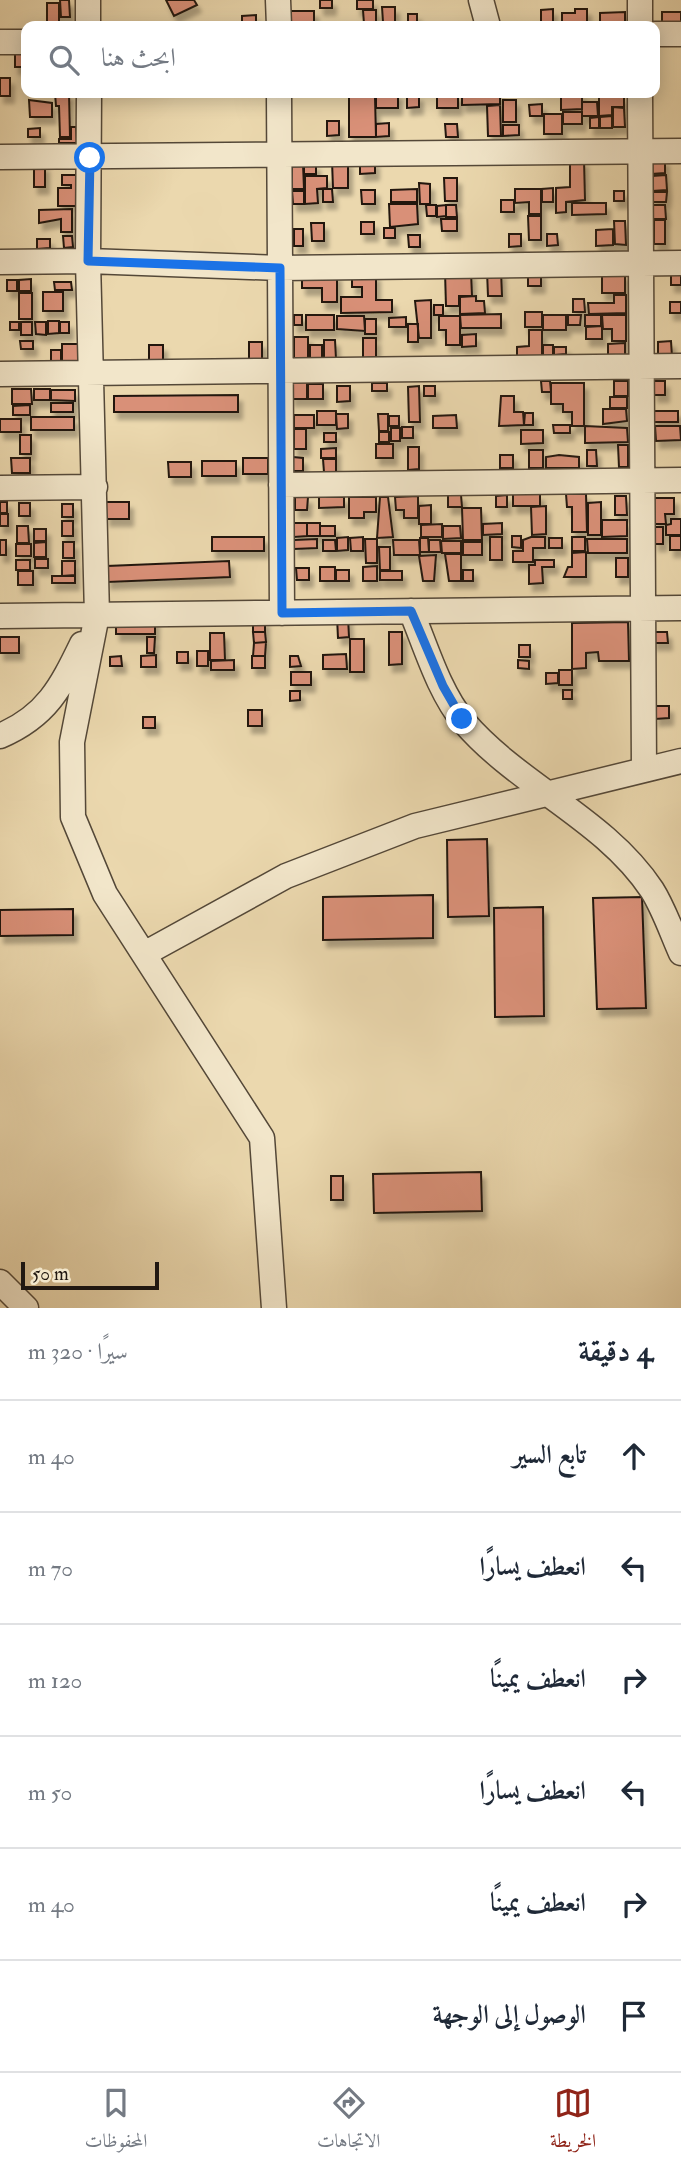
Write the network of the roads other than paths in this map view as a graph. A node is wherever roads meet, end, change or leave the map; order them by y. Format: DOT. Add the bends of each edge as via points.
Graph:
graph roads {
  1 [pos="88,0"];
  2 [pos="278,0"];
  3 [pos="481,0"];
  4 [pos="640,0"];
  5 [pos="88,21"];
  6 [pos="278,21"];
  7 [pos="487,21"];
  8 [pos="640,21"];
  9 [pos="660,34"];
  10 [pos="681,34"];
  11 [pos="0,42"];
  12 [pos="21,42"];
  13 [pos="89,98"];
  14 [pos="279,98"];
  15 [pos="640,98"];
  16 [pos="641,151"];
  17 [pos="681,151"];
  18 [pos="279,156"];
  19 [pos="0,158"];
  20 [pos="90,158"];
  21 [pos="88,261"];
  22 [pos="0,262"];
  23 [pos="681,263"];
  24 [pos="642,264"];
  25 [pos="280,268"];
  26 [pos="642,366"];
  27 [pos="681,366"];
  28 [pos="281,370"];
  29 [pos="93,373"];
  30 [pos="0,374"];
  31 [pos="681,480"];
  32 [pos="643,481"];
  33 [pos="281,485"];
  34 [pos="95,487"];
  35 [pos="0,488"];
  36 [pos="644,608"];
  37 [pos="681,608"];
  38 [pos="411,611"];
  39 [pos="282,613"];
  40 [pos="97,615"];
  41 [pos="0,616"];
  42 [pos="0,736"];
  43 [pos="681,761"];
  44 [pos="644,769"];
  45 [pos="546,793"];
  46 [pos="681,953"];
  47 [pos="144,954"];
  48 [pos="0,1282"];
  49 [pos="26,1308"];
  50 [pos="274,1308"];
  1 -- 5 [label="street"];
  2 -- 6 [label="street"];
  3 -- 7 [label="street"];
  4 -- 8 [label="street"];
  9 -- 10 [label="street"];
  11 -- 12 [label="street"];
  13 -- 20 [label="street"];
  14 -- 18 [label="street"];
  15 -- 16 [label="street"];
  16 -- 17 [label="street"];
  16 -- 18 [label="street"];
  16 -- 24 [label="street"];
  18 -- 20 [label="street"];
  18 -- 25 [label="street"];
  19 -- 20 [label="street"];
  20 -- 21 [label="street"];
  21 -- 22 [label="street"];
  21 -- 25 [label="street"];
  21 -- 29 [label="street"];
  23 -- 24 [label="street"];
  24 -- 25 [label="street"];
  24 -- 26 [label="street"];
  25 -- 28 [label="street"];
  26 -- 27 [label="street"];
  26 -- 28 [label="street"];
  26 -- 32 [label="street"];
  28 -- 29 [label="street"];
  28 -- 33 [label="street"];
  29 -- 30 [label="street"];
  29 -- 34 [label="street"];
  31 -- 32 [label="street"];
  32 -- 33 [label="street"];
  32 -- 36 [label="street"];
  33 -- 39 [label="street"];
  34 -- 35 [label="street"];
  34 -- 40 [label="street"];
  36 -- 37 [label="street"];
  36 -- 38 [label="street"];
  36 -- 44 [label="street"];
  38 -- 39 [label="street"];
  38 -- 45 [label="street" via="462,719 484,744"];
  39 -- 40 [label="street"];
  40 -- 41 [label="street"];
  40 -- 42 [label="street" via="57,694 24,726"];
  40 -- 47 [label="street" via="72,742 73,817 105,894"];
  43 -- 44 [label="street"];
  44 -- 45 [label="street"];
  45 -- 46 [label="street" via="614,846 652,890"];
  45 -- 47 [label="street" via="415,826 286,876"];
  47 -- 50 [label="street" via="262,1138"];
  48 -- 49 [label="street"];
}
